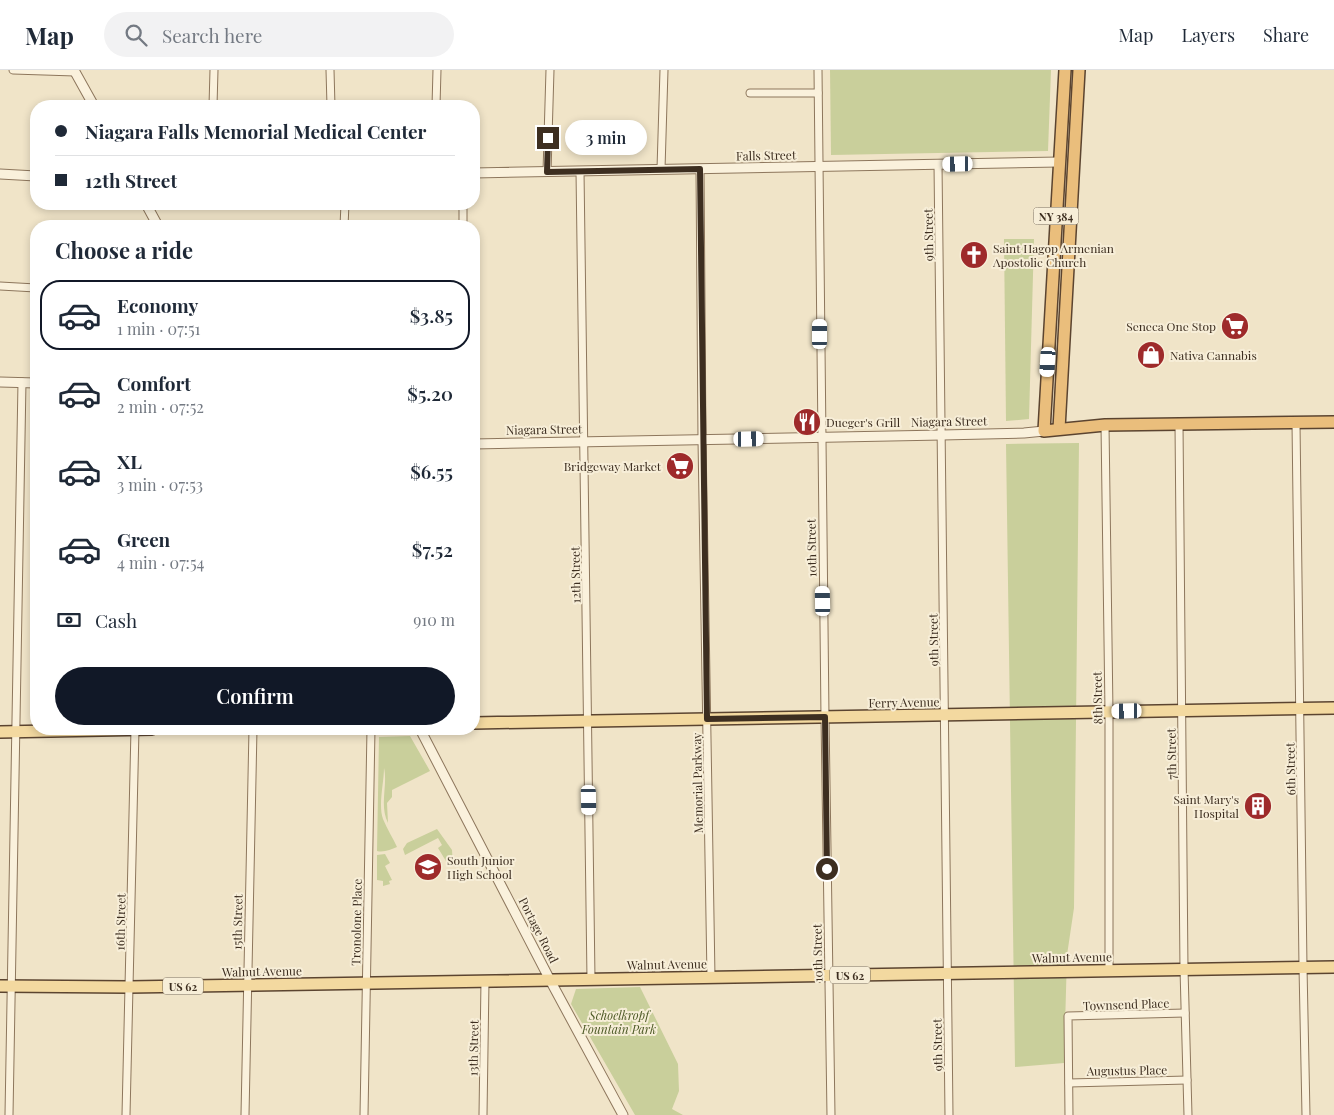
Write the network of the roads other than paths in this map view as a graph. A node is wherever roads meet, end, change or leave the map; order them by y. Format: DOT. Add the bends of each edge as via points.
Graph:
graph roads {
  1 [pos="13,70"];
  2 [pos="214,70"];
  3 [pos="330,70"];
  4 [pos="437,70"];
  5 [pos="550,70"];
  6 [pos="664,70"];
  7 [pos="818,70"];
  8 [pos="1064,70"];
  9 [pos="1079,70"];
  10 [pos="75,71"];
  11 [pos="750,93"];
  12 [pos="818,93"];
  13 [pos="91,100"];
  14 [pos="213,100"];
  15 [pos="331,100"];
  16 [pos="436,100"];
  17 [pos="1059,162"];
  18 [pos="938,164"];
  19 [pos="819,166"];
  20 [pos="661,169"];
  21 [pos="700,169"];
  22 [pos="580,171"];
  23 [pos="547,172"];
  24 [pos="480,173"];
  25 [pos="0,174"];
  26 [pos="30,176"];
  27 [pos="0,286"];
  28 [pos="30,288"];
  29 [pos="0,382"];
  30 [pos="22,382"];
  31 [pos="30,383"];
  32 [pos="1334,422"];
  33 [pos="1296,423"];
  34 [pos="1179,424"];
  35 [pos="1105,425"];
  36 [pos="1058,429"];
  37 [pos="1044,431"];
  38 [pos="942,435"];
  39 [pos="822,437"];
  40 [pos="702,440"];
  41 [pos="585,442"];
  42 [pos="480,444"];
  43 [pos="1300,708"];
  44 [pos="1334,708"];
  45 [pos="1182,710"];
  46 [pos="1109,712"];
  47 [pos="945,715"];
  48 [pos="825,717"];
  49 [pos="707,719"];
  50 [pos="588,721"];
  51 [pos="480,723"];
  52 [pos="16,731"];
  53 [pos="30,731"];
  54 [pos="0,732"];
  55 [pos="135,735"];
  56 [pos="253,735"];
  57 [pos="372,735"];
  58 [pos="423,735"];
  59 [pos="1334,966"];
  60 [pos="1303,967"];
  61 [pos="1184,969"];
  62 [pos="1109,970"];
  63 [pos="948,973"];
  64 [pos="828,975"];
  65 [pos="711,977"];
  66 [pos="591,979"];
  67 [pos="550,980"];
  68 [pos="485,981"];
  69 [pos="366,983"];
  70 [pos="247,985"];
  71 [pos="6,986"];
  72 [pos="129,987"];
  73 [pos="1185,1013"];
  74 [pos="1187,1080"];
  75 [pos="1068,1083"];
  76 [pos="9,1115"];
  77 [pos="126,1115"];
  78 [pos="245,1115"];
  79 [pos="364,1115"];
  80 [pos="483,1115"];
  81 [pos="623,1115"];
  82 [pos="831,1115"];
  83 [pos="949,1115"];
  84 [pos="1069,1115"];
  85 [pos="1188,1115"];
  86 [pos="1306,1115"];
  1 -- 10 [label="street"];
  2 -- 14 [label="street"];
  3 -- 15 [label="street"];
  4 -- 16 [label="street"];
  5 -- 23 [label="street"];
  6 -- 20 [label="street"];
  7 -- 12 [label="street, 10th Street"];
  8 -- 17 [label="highway, NY 384"];
  9 -- 36 [label="highway, NY 384"];
  10 -- 13 [label="street"];
  11 -- 12 [label="street"];
  12 -- 19 [label="street, 10th Street"];
  17 -- 18 [label="street, Falls Street"];
  17 -- 37 [label="highway, NY 384"];
  18 -- 19 [label="street, Falls Street"];
  18 -- 38 [label="street, 9th Street"];
  19 -- 21 [label="street, Falls Street"];
  19 -- 39 [label="street, 10th Street"];
  20 -- 21 [label="street, Falls Street"];
  20 -- 22 [label="street, Falls Street"];
  21 -- 40 [label="street, Memorial Parkway"];
  22 -- 23 [label="street, Falls Street"];
  22 -- 41 [label="street, 12th Street"];
  23 -- 24 [label="street, Falls Street"];
  25 -- 26 [label="street"];
  27 -- 28 [label="street"];
  29 -- 30 [label="street"];
  30 -- 31 [label="street"];
  30 -- 52 [label="street"];
  32 -- 33 [label="highway, Niagara Street"];
  33 -- 34 [label="highway, Niagara Street"];
  33 -- 43 [label="street, 6th Street"];
  34 -- 35 [label="highway, Niagara Street"];
  34 -- 45 [label="street, 7th Street"];
  35 -- 36 [label="highway, Niagara Street"];
  35 -- 46 [label="street, 8th Street"];
  36 -- 37 [label="highway, Niagara Street"];
  37 -- 38 [label="street, Niagara Street"];
  38 -- 39 [label="street, Niagara Street"];
  38 -- 47 [label="street, 9th Street"];
  39 -- 40 [label="street, Niagara Street"];
  39 -- 48 [label="street, 10th Street"];
  40 -- 41 [label="street, Niagara Street"];
  40 -- 49 [label="street, Memorial Parkway"];
  41 -- 42 [label="street, Niagara Street"];
  41 -- 50 [label="street, 12th Street"];
  43 -- 44 [label="main road, Ferry Avenue"];
  43 -- 45 [label="main road, Ferry Avenue"];
  43 -- 60 [label="street, 6th Street"];
  45 -- 46 [label="main road, Ferry Avenue"];
  45 -- 61 [label="street, 7th Street"];
  46 -- 47 [label="main road, Ferry Avenue"];
  46 -- 62 [label="street, 8th Street"];
  47 -- 48 [label="main road, Ferry Avenue"];
  47 -- 63 [label="street, 9th Street"];
  48 -- 49 [label="main road, Ferry Avenue"];
  48 -- 64 [label="street, 10th Street"];
  49 -- 50 [label="main road, Ferry Avenue"];
  49 -- 65 [label="street, Memorial Parkway"];
  50 -- 51 [label="main road, Ferry Avenue"];
  50 -- 66 [label="street, 12th Street"];
  52 -- 53 [label="main road"];
  52 -- 54 [label="main road"];
  52 -- 71 [label="street"];
  55 -- 72 [label="street, 16th Street"];
  56 -- 70 [label="street, 15th Street"];
  57 -- 69 [label="street, Tronolone Place"];
  58 -- 67 [label="street, Portage Road"];
  59 -- 60 [label="main road, Walnut Avenue / US 62"];
  60 -- 61 [label="main road, Walnut Avenue / US 62"];
  60 -- 86 [label="street, 6th Street"];
  61 -- 62 [label="main road, Walnut Avenue / US 62"];
  61 -- 73 [label="street, 7th Street"];
  62 -- 63 [label="main road, Walnut Avenue / US 62"];
  63 -- 64 [label="main road, Walnut Avenue / US 62"];
  63 -- 83 [label="street, 9th Street"];
  64 -- 65 [label="main road, Walnut Avenue / US 62"];
  64 -- 82 [label="street, 10th Street"];
  65 -- 66 [label="main road, Walnut Avenue / US 62"];
  66 -- 67 [label="main road, Walnut Avenue / US 62"];
  67 -- 68 [label="main road, Walnut Avenue / US 62"];
  67 -- 81 [label="street, Portage Road"];
  68 -- 69 [label="main road, Walnut Avenue / US 62"];
  68 -- 80 [label="street, 13th Street"];
  69 -- 70 [label="main road, Walnut Avenue / US 62"];
  69 -- 79 [label="street, Tronolone Place"];
  70 -- 72 [label="main road, Walnut Avenue / US 62"];
  70 -- 78 [label="street, 15th Street"];
  71 -- 72 [label="main road, Walnut Avenue / US 62"];
  71 -- 76 [label="street"];
  72 -- 77 [label="street, 16th Street"];
  73 -- 74 [label="street, 7th Street"];
  73 -- 75 [label="street, Townsend Place" via="1068,1016"];
  74 -- 75 [label="street, Augustus Place"];
  74 -- 85 [label="street, 7th Street"];
  75 -- 84 [label="street"];
}
